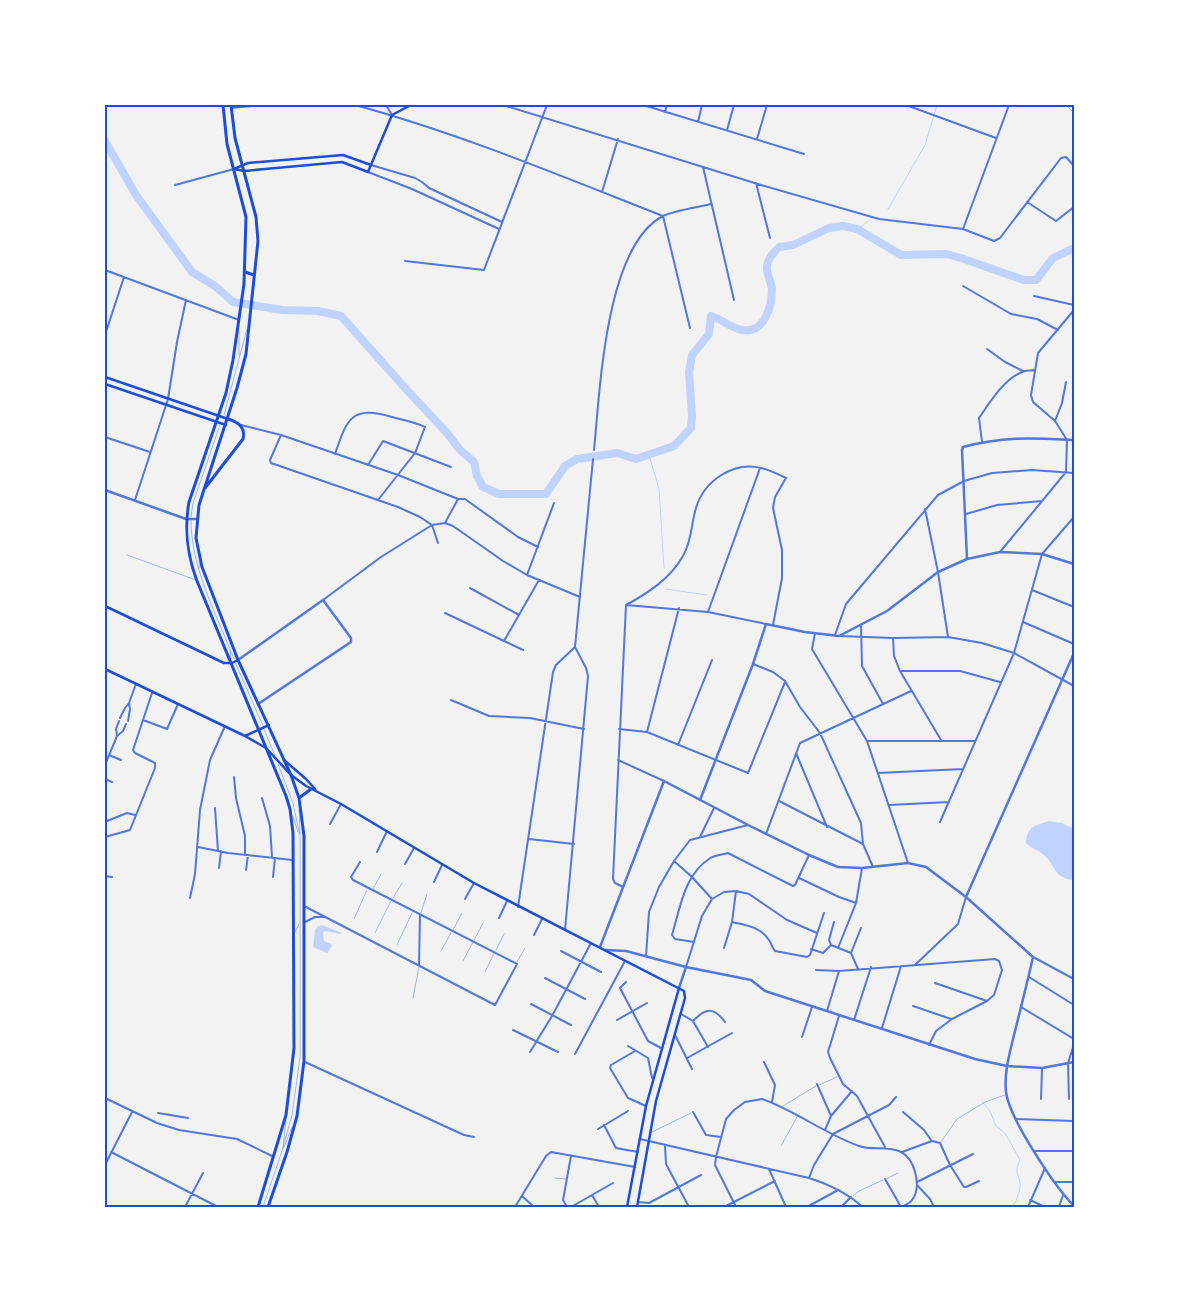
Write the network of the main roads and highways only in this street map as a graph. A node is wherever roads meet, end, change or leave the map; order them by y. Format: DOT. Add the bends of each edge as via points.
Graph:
graph roads {
  1 [pos="223,105"];
  2 [pos="411,105"];
  3 [pos="231,106"];
  4 [pos="312,158"];
  5 [pos="242,164"];
  6 [pos="313,164"];
  7 [pos="371,165"];
  8 [pos="234,169"];
  9 [pos="244,171"];
  10 [pos="245,272"];
  11 [pos="254,275"];
  12 [pos="105,377"];
  13 [pos="105,384"];
  14 [pos="218,415"];
  15 [pos="228,418"];
  16 [pos="216,421"];
  17 [pos="226,425"];
  18 [pos="204,490"];
  19 [pos="105,606"];
  20 [pos="235,662"];
  21 [pos="105,669"];
  22 [pos="269,725"];
  23 [pos="259,730"];
  24 [pos="245,736"];
  25 [pos="266,748"];
  26 [pos="283,759"];
  27 [pos="291,775"];
  28 [pos="311,789"];
  29 [pos="316,790"];
  30 [pos="299,798"];
  31 [pos="679,988"];
  32 [pos="258,1207"];
  33 [pos="268,1207"];
  34 [pos="627,1207"];
  35 [pos="637,1207"];
  1 -- 8 [label="main road" via="227,144"];
  2 -- 7 [label="main road" via="392,115"];
  3 -- 5 [label="main road"];
  4 -- 5 [label="main road"];
  4 -- 6 [label="main road"];
  4 -- 7 [label="main road" via="343,156"];
  5 -- 8 [label="main road"];
  5 -- 9 [label="main road"];
  6 -- 7 [label="main road" via="342,162 368,172"];
  6 -- 9 [label="main road"];
  8 -- 9 [label="main road"];
  8 -- 10 [label="main road" via="246,217"];
  9 -- 11 [label="main road" via="256,217 258,240"];
  10 -- 11 [label="main road"];
  10 -- 14 [label="main road" via="231,368"];
  11 -- 15 [label="main road" via="246,354"];
  12 -- 14 [label="main road"];
  13 -- 16 [label="main road"];
  14 -- 15 [label="main road"];
  14 -- 16 [label="main road"];
  15 -- 17 [label="main road"];
  15 -- 18 [label="main road" via="241,425 244,435"];
  16 -- 17 [label="main road"];
  16 -- 20 [label="main road" via="189,502 186,539 197,581"];
  17 -- 18 [label="main road"];
  18 -- 20 [label="main road" via="196,519 199,559"];
  19 -- 20 [label="main road" via="224,663"];
  20 -- 22 [label="main road"];
  20 -- 23 [label="main road"];
  21 -- 24 [label="main road"];
  22 -- 23 [label="main road"];
  22 -- 26 [label="main road"];
  23 -- 24 [label="main road"];
  23 -- 25 [label="main road"];
  24 -- 25 [label="main road"];
  25 -- 27 [label="main road"];
  25 -- 32 [label="main road" via="290,809 293,833 294,1048 286,1114"];
  26 -- 27 [label="main road"];
  26 -- 29 [label="main road"];
  27 -- 28 [label="main road"];
  27 -- 30 [label="main road"];
  28 -- 29 [label="main road"];
  28 -- 30 [label="main road"];
  29 -- 31 [label="main road" via="474,883"];
  30 -- 33 [label="main road" via="304,836 304,1061 297,1116"];
  31 -- 34 [label="main road" via="652,1078"];
  31 -- 35 [label="main road" via="685,994 656,1101"];
}
